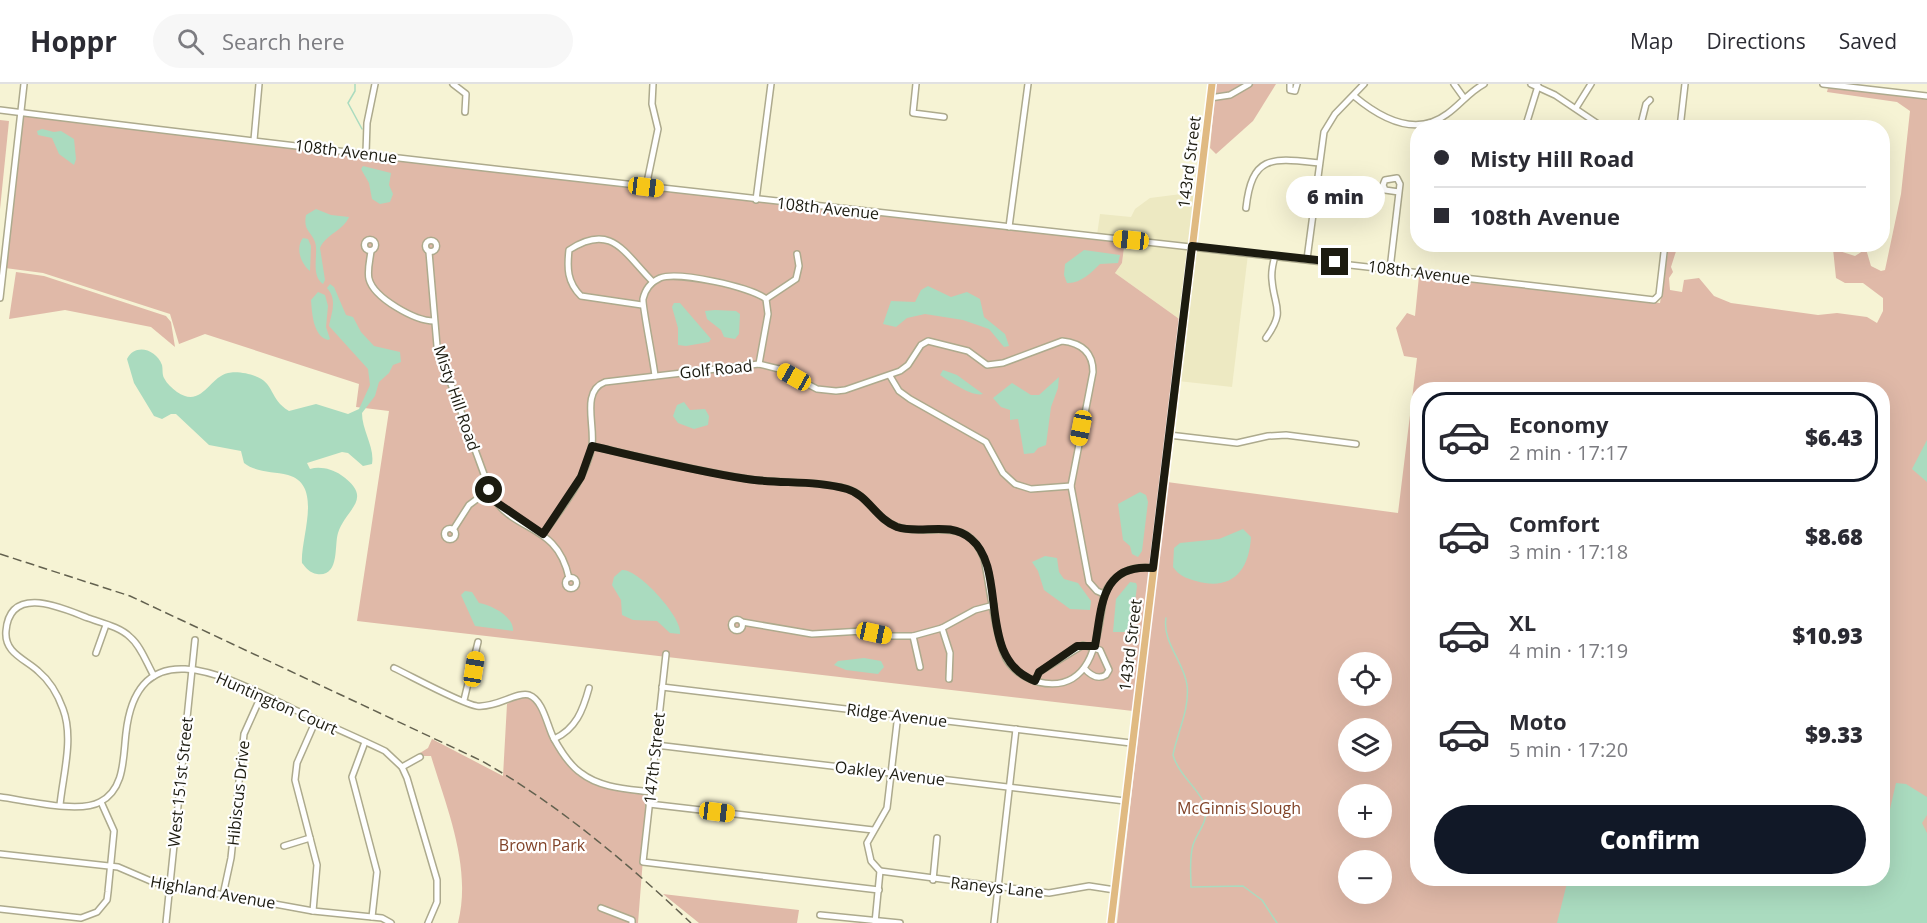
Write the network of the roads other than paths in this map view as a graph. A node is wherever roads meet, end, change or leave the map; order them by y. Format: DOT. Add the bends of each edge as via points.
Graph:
graph roads {
  1 [pos="24,84"];
  2 [pos="259,84"];
  3 [pos="375,84"];
  4 [pos="453,84"];
  5 [pos="653,84"];
  6 [pos="771,84"];
  7 [pos="916,84"];
  8 [pos="1028,84"];
  9 [pos="1212,84"];
  10 [pos="1249,84"];
  11 [pos="1290,84"];
  12 [pos="1297,84"];
  13 [pos="1364,84"];
  14 [pos="1454,84"];
  15 [pos="1484,84"];
  16 [pos="1531,84"];
  17 [pos="1591,84"];
  18 [pos="1685,84"];
  19 [pos="1823,84"];
  20 [pos="1538,86"];
  21 [pos="1353,96"];
  22 [pos="1927,96"];
  23 [pos="1210,98"];
  24 [pos="1464,98"];
  25 [pos="1650,100"];
  26 [pos="1576,108"];
  27 [pos="0,110"];
  28 [pos="21,112"];
  29 [pos="465,112"];
  30 [pos="944,117"];
  31 [pos="1438,120"];
  32 [pos="1527,120"];
  33 [pos="1593,120"];
  34 [pos="1642,120"];
  35 [pos="1681,120"];
  36 [pos="1410,123"];
  37 [pos="254,140"];
  38 [pos="366,153"];
  39 [pos="1318,163"];
  40 [pos="646,187"];
  41 [pos="1399,192"];
  42 [pos="756,200"];
  43 [pos="1246,208"];
  44 [pos="1009,227"];
  45 [pos="1192,246"];
  46 [pos="370,251"];
  47 [pos="429,252"];
  48 [pos="1664,252"];
  49 [pos="797,254"];
  50 [pos="1275,256"];
  51 [pos="1307,259"];
  52 [pos="1390,269"];
  53 [pos="653,282"];
  54 [pos="0,298"];
  55 [pos="766,299"];
  56 [pos="642,305"];
  57 [pos="434,321"];
  58 [pos="1266,338"];
  59 [pos="759,364"];
  60 [pos="655,376"];
  61 [pos="890,376"];
  62 [pos="1169,435"];
  63 [pos="1356,444"];
  64 [pos="592,446"];
  65 [pos="1071,486"];
  66 [pos="489,490"];
  67 [pos="453,530"];
  68 [pos="543,534"];
  69 [pos="1153,568"];
  70 [pos="569,578"];
  71 [pos="1104,594"];
  72 [pos="994,605"];
  73 [pos="742,622"];
  74 [pos="106,625"];
  75 [pos="942,628"];
  76 [pos="913,636"];
  77 [pos="195,640"];
  78 [pos="478,642"];
  79 [pos="1095,646"];
  80 [pos="96,653"];
  81 [pos="666,654"];
  82 [pos="920,667"];
  83 [pos="394,668"];
  84 [pos="1084,668"];
  85 [pos="191,671"];
  86 [pos="154,676"];
  87 [pos="949,679"];
  88 [pos="1035,681"];
  89 [pos="662,687"];
  90 [pos="589,688"];
  91 [pos="262,694"];
  92 [pos="464,700"];
  93 [pos="898,714"];
  94 [pos="316,720"];
  95 [pos="1016,729"];
  96 [pos="554,739"];
  97 [pos="365,742"];
  98 [pos="1131,743"];
  99 [pos="656,745"];
  100 [pos="420,757"];
  101 [pos="402,767"];
  102 [pos="891,772"];
  103 [pos="1010,787"];
  104 [pos="651,792"];
  105 [pos="0,797"];
  106 [pos="1125,801"];
  107 [pos="101,802"];
  108 [pos="649,804"];
  109 [pos="60,805"];
  110 [pos="873,830"];
  111 [pos="310,838"];
  112 [pos="937,838"];
  113 [pos="284,846"];
  114 [pos="0,854"];
  115 [pos="111,866"];
  116 [pos="880,871"];
  117 [pos="933,880"];
  118 [pos="168,885"];
  119 [pos="998,887"];
  120 [pos="879,890"];
  121 [pos="1115,890"];
  122 [pos="223,895"];
  123 [pos="601,908"];
  124 [pos="0,909"];
  125 [pos="313,911"];
  126 [pos="820,915"];
  127 [pos="372,917"];
  128 [pos="875,922"];
  129 [pos="166,923"];
  130 [pos="392,923"];
  131 [pos="428,923"];
  132 [pos="632,923"];
  133 [pos="900,923"];
  134 [pos="994,923"];
  135 [pos="1111,923"];
  1 -- 28 [label="street"];
  2 -- 37 [label="street"];
  3 -- 38 [label="street"];
  4 -- 29 [label="street" via="466,94"];
  5 -- 40 [label="street" via="652,104 658,129"];
  6 -- 42 [label="street"];
  7 -- 30 [label="street" via="913,113"];
  8 -- 44 [label="street"];
  9 -- 23 [label="main road, 143rd Street"];
  10 -- 23 [label="street" via="1230,95"];
  11 -- 12 [label="street" via="1290,90 1295,91"];
  13 -- 21 [label="street"];
  14 -- 24 [label="street"];
  15 -- 24 [label="street"];
  16 -- 20 [label="street"];
  17 -- 26 [label="street"];
  18 -- 35 [label="street"];
  19 -- 22 [label="street"];
  20 -- 26 [label="street"];
  20 -- 32 [label="street"];
  21 -- 36 [label="street" via="1383,118"];
  21 -- 39 [label="street" via="1329,122"];
  23 -- 45 [label="main road, 143rd Street"];
  24 -- 31 [label="street"];
  25 -- 34 [label="street"];
  26 -- 33 [label="street"];
  27 -- 28 [label="street, 108th Avenue"];
  28 -- 37 [label="street, 108th Avenue"];
  28 -- 54 [label="street"];
  37 -- 38 [label="street, 108th Avenue"];
  38 -- 40 [label="street, 108th Avenue"];
  39 -- 43 [label="street" via="1268,162 1253,174 1248,184"];
  39 -- 51 [label="street"];
  40 -- 42 [label="street, 108th Avenue"];
  41 -- 52 [label="street"];
  42 -- 44 [label="street, 108th Avenue"];
  44 -- 45 [label="street, 108th Avenue"];
  45 -- 50 [label="street, 108th Avenue"];
  45 -- 62 [label="main road, 143rd Street"];
  46 -- 57 [label="street" via="368,272 372,286 410,315"];
  47 -- 57 [label="street, Misty Hill Road"];
  48 -- 52 [label="street, 108th Avenue" via="1657,298"];
  49 -- 55 [label="street" via="796,279"];
  50 -- 51 [label="street, 108th Avenue"];
  50 -- 58 [label="street" via="1272,281 1278,315"];
  51 -- 52 [label="street, 108th Avenue"];
  53 -- 55 [label="street" via="675,276 753,290"];
  53 -- 56 [label="street"];
  53 -- 56 [label="street" via="608,238 592,237 569,250 570,281 581,296"];
  55 -- 59 [label="street" via="768,314"];
  56 -- 60 [label="street"];
  57 -- 66 [label="street, Misty Hill Road" via="437,346"];
  59 -- 60 [label="street, Golf Road"];
  59 -- 61 [label="street, Golf Road" via="825,390 845,390"];
  60 -- 64 [label="street, Golf Road" via="605,382 594,388"];
  61 -- 65 [label="street" via="899,391 910,399 986,442 1003,473 1015,484 1031,489"];
  61 -- 65 [label="street, Golf Road" via="908,365 916,350 928,341 968,351 987,365 1062,341 1079,345 1090,356 1093,372"];
  62 -- 63 [label="street" via="1231,443 1286,435"];
  62 -- 69 [label="main road, 143rd Street"];
  64 -- 68 [label="street" via="581,477"];
  64 -- 72 [label="street" via="750,480 845,489 896,526 960,532 972,539 981,552"];
  65 -- 71 [label="street, Golf Road" via="1089,582"];
  66 -- 67 [label="street" via="469,505"];
  66 -- 68 [label="street, Misty Hill Road" via="496,502"];
  68 -- 70 [label="street, Misty Hill Road" via="560,550"];
  69 -- 71 [label="street" via="1138,567 1121,573"];
  69 -- 98 [label="main road, 143rd Street"];
  71 -- 79 [label="street"];
  72 -- 75 [label="street" via="975,610"];
  72 -- 88 [label="street" via="1004,655 1020,674"];
  73 -- 76 [label="street" via="812,634 863,631"];
  74 -- 80 [label="street"];
  74 -- 86 [label="street" via="133,640"];
  74 -- 109 [label="street" via="34,602 19,607 6,628 6,638 14,653 47,680 64,712 68,738"];
  75 -- 76 [label="street"];
  75 -- 87 [label="street" via="950,653"];
  76 -- 82 [label="street"];
  77 -- 85 [label="street, West 151st Street"];
  78 -- 92 [label="street"];
  79 -- 84 [label="street"];
  79 -- 84 [label="street" via="1102,652 1108,672 1104,677 1094,676"];
  79 -- 88 [label="street" via="1077,646 1039,672"];
  81 -- 89 [label="street, 147th Street"];
  83 -- 92 [label="street"];
  84 -- 88 [label="street" via="1063,682"];
  85 -- 86 [label="street, Huntington Court" via="172,670"];
  85 -- 91 [label="street, Huntington Court" via="218,674"];
  85 -- 118 [label="street, West 151st Street"];
  86 -- 107 [label="street" via="133,698 119,781"];
  89 -- 93 [label="street, Ridge Avenue"];
  89 -- 99 [label="street, 147th Street"];
  90 -- 96 [label="street" via="577,721"];
  91 -- 94 [label="street, Huntington Court"];
  91 -- 122 [label="street, Hibiscus Drive" via="244,734 231,858"];
  92 -- 96 [label="street" via="476,706 499,704 518,694 530,695 539,703"];
  93 -- 95 [label="street, Ridge Avenue"];
  93 -- 102 [label="street"];
  94 -- 97 [label="street, Huntington Court"];
  94 -- 111 [label="street" via="295,774"];
  95 -- 98 [label="street, Ridge Avenue"];
  95 -- 103 [label="street"];
  96 -- 104 [label="street" via="582,775 607,786"];
  97 -- 101 [label="street, Huntington Court" via="385,751"];
  97 -- 127 [label="street" via="352,777 377,872"];
  98 -- 106 [label="main road, 143rd Street"];
  99 -- 102 [label="street, Oakley Avenue"];
  99 -- 104 [label="street, 147th Street"];
  100 -- 101 [label="street"];
  101 -- 131 [label="street" via="437,880 437,902"];
  102 -- 103 [label="street, Oakley Avenue"];
  102 -- 110 [label="street" via="887,808"];
  103 -- 106 [label="street, Oakley Avenue"];
  103 -- 119 [label="street"];
  104 -- 108 [label="street, 147th Street"];
  105 -- 109 [label="street"];
  106 -- 121 [label="main road, 143rd Street"];
  107 -- 109 [label="street" via="83,807"];
  107 -- 115 [label="street" via="114,831"];
  108 -- 110 [label="street"];
  108 -- 120 [label="street, 147th Street" via="643,862"];
  110 -- 116 [label="street" via="867,843 868,854"];
  111 -- 113 [label="street"];
  111 -- 125 [label="street" via="317,865"];
  112 -- 117 [label="street"];
  114 -- 115 [label="street, Highland Avenue"];
  115 -- 118 [label="street, Highland Avenue" via="146,881"];
  115 -- 124 [label="street" via="107,900 90,917"];
  116 -- 117 [label="street, Raneys Lane"];
  116 -- 120 [label="street"];
  117 -- 119 [label="street, Raneys Lane"];
  118 -- 122 [label="street, Highland Avenue"];
  118 -- 129 [label="street, West 151st Street"];
  119 -- 121 [label="street, Raneys Lane" via="1049,893 1089,886"];
  119 -- 134 [label="street"];
  120 -- 128 [label="street"];
  121 -- 135 [label="main road, 143rd Street"];
  122 -- 125 [label="street, Highland Avenue"];
  123 -- 132 [label="street"];
  125 -- 127 [label="street, Highland Avenue"];
  126 -- 128 [label="street"];
  127 -- 130 [label="street, Highland Avenue"];
  128 -- 133 [label="street"];
}
